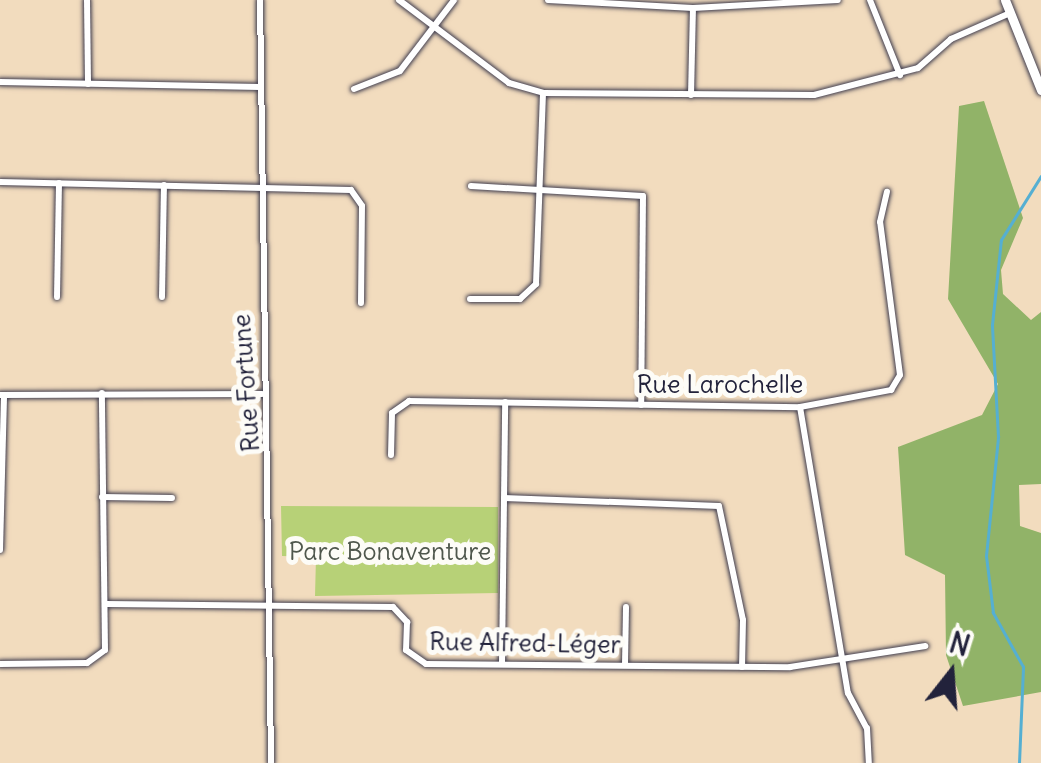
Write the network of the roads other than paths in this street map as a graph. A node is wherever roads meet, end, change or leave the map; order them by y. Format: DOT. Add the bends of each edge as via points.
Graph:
graph roads {
  1 [pos="87,0"];
  2 [pos="260,0"];
  3 [pos="399,0"];
  4 [pos="454,0"];
  5 [pos="548,0"];
  6 [pos="838,0"];
  7 [pos="870,0"];
  8 [pos="1005,0"];
  9 [pos="693,8"];
  10 [pos="1010,13"];
  11 [pos="433,27"];
  12 [pos="900,76"];
  13 [pos="0,82"];
  14 [pos="88,84"];
  15 [pos="260,88"];
  16 [pos="354,90"];
  17 [pos="1041,90"];
  18 [pos="543,93"];
  19 [pos="691,94"];
  20 [pos="0,182"];
  21 [pos="59,183"];
  22 [pos="164,185"];
  23 [pos="470,186"];
  24 [pos="259,187"];
  25 [pos="540,190"];
  26 [pos="887,192"];
  27 [pos="57,297"];
  28 [pos="162,297"];
  29 [pos="470,300"];
  30 [pos="362,304"];
  31 [pos="102,394"];
  32 [pos="262,394"];
  33 [pos="2,395"];
  34 [pos="505,402"];
  35 [pos="641,405"];
  36 [pos="800,407"];
  37 [pos="391,455"];
  38 [pos="102,497"];
  39 [pos="172,498"];
  40 [pos="504,498"];
  41 [pos="0,550"];
  42 [pos="106,604"];
  43 [pos="272,606"];
  44 [pos="626,607"];
  45 [pos="925,646"];
  46 [pos="842,659"];
  47 [pos="502,663"];
  48 [pos="0,664"];
  49 [pos="626,666"];
  50 [pos="742,667"];
  51 [pos="271,763"];
  52 [pos="870,763"];
  1 -- 14 [label="street"];
  2 -- 15 [label="street, Rue Fortune"];
  3 -- 11 [label="street"];
  4 -- 11 [label="street"];
  5 -- 9 [label="street"];
  6 -- 9 [label="street"];
  7 -- 12 [label="street"];
  8 -- 10 [label="street"];
  9 -- 19 [label="street"];
  10 -- 12 [label="street"];
  10 -- 17 [label="street"];
  11 -- 16 [label="street" via="400,71"];
  11 -- 18 [label="street" via="509,83"];
  12 -- 19 [label="street" via="800,97"];
  13 -- 14 [label="street"];
  14 -- 15 [label="street"];
  15 -- 24 [label="street, Rue Fortune"];
  18 -- 19 [label="street"];
  18 -- 25 [label="street"];
  20 -- 21 [label="street"];
  21 -- 22 [label="street"];
  21 -- 27 [label="street"];
  22 -- 24 [label="street"];
  22 -- 28 [label="street"];
  23 -- 25 [label="street"];
  24 -- 30 [label="street" via="358,194"];
  24 -- 32 [label="street, Rue Fortune"];
  25 -- 29 [label="street" via="534,290 520,299"];
  25 -- 35 [label="street" via="642,196"];
  26 -- 36 [label="street, Rue Larochelle" via="880,222 897,385"];
  31 -- 32 [label="street"];
  31 -- 33 [label="street"];
  31 -- 38 [label="street"];
  32 -- 43 [label="street, Rue Fortune"];
  33 -- 41 [label="street"];
  34 -- 35 [label="street, Rue Larochelle"];
  34 -- 37 [label="street, Rue Larochelle" via="397,405"];
  34 -- 40 [label="street"];
  35 -- 36 [label="street, Rue Larochelle"];
  36 -- 46 [label="street"];
  38 -- 39 [label="street"];
  38 -- 42 [label="street"];
  40 -- 47 [label="street"];
  40 -- 50 [label="street" via="719,506 743,620"];
  42 -- 43 [label="street, Rue Alfred-Léger"];
  42 -- 48 [label="street" via="98,660"];
  43 -- 47 [label="street, Rue Alfred-Léger" via="393,606 403,610 412,660"];
  43 -- 51 [label="street, Rue Fortune"];
  44 -- 49 [label="street"];
  45 -- 46 [label="street, Rue Alfred-Léger"];
  46 -- 50 [label="street, Rue Alfred-Léger"];
  46 -- 52 [label="street"];
  47 -- 49 [label="street, Rue Alfred-Léger"];
  49 -- 50 [label="street, Rue Alfred-Léger"];
}
